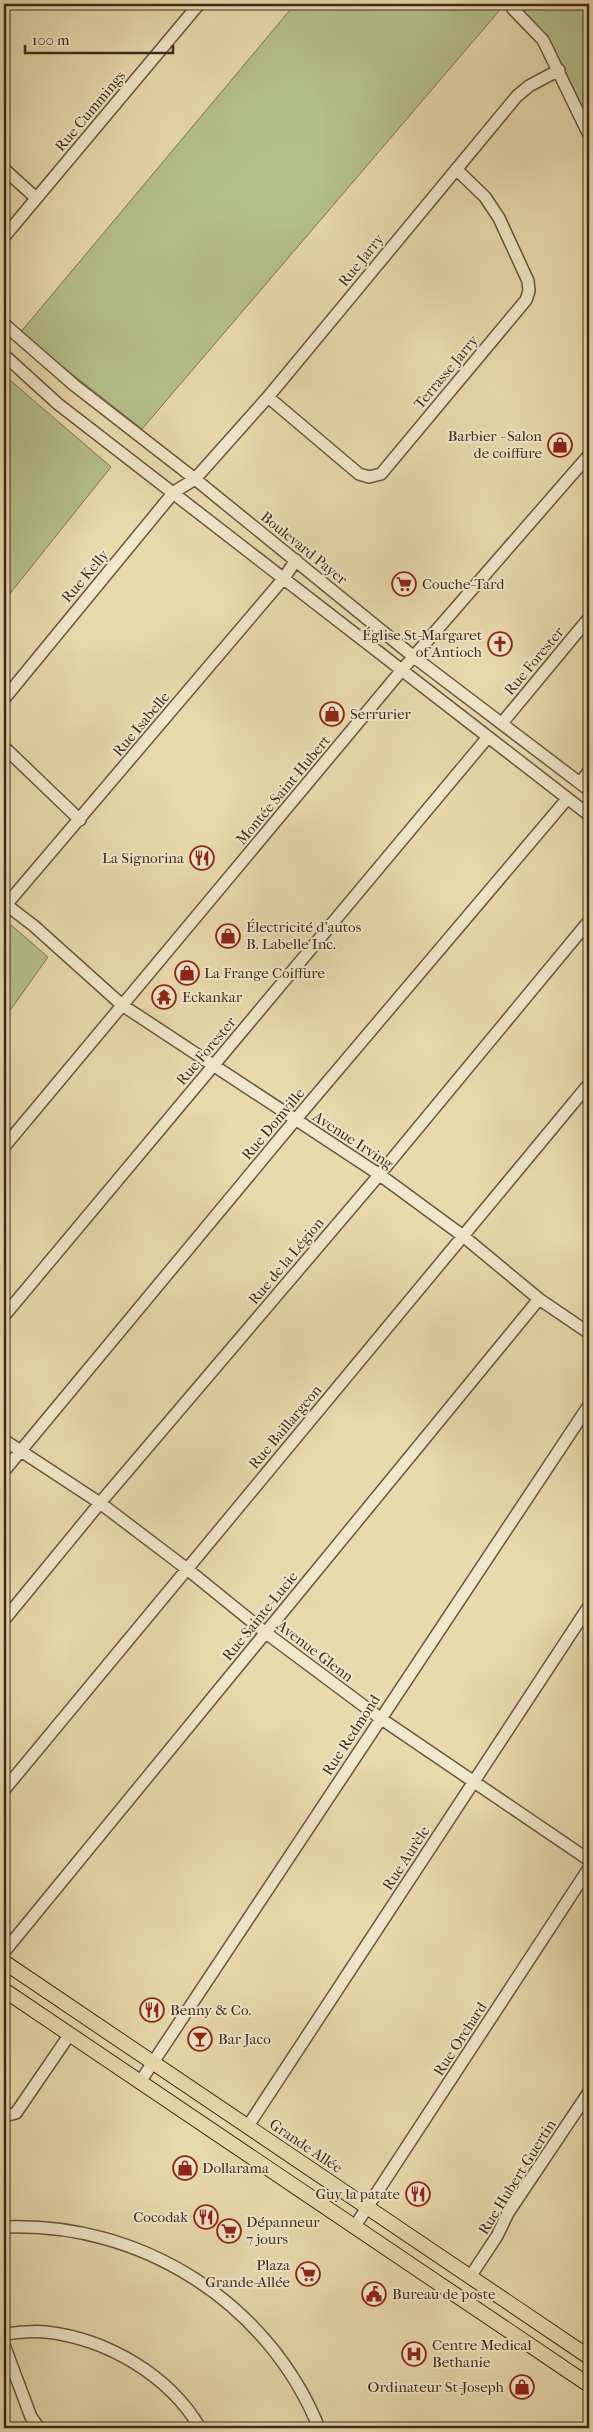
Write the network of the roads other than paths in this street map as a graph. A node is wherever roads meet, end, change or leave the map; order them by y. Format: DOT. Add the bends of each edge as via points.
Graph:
graph roads {
  1 [pos="199,4"];
  2 [pos="513,9"];
  3 [pos="559,70"];
  4 [pos="589,135"];
  5 [pos="4,169"];
  6 [pos="456,169"];
  7 [pos="36,198"];
  8 [pos="4,237"];
  9 [pos="4,324"];
  10 [pos="4,355"];
  11 [pos="268,397"];
  12 [pos="589,455"];
  13 [pos="195,479"];
  14 [pos="174,492"];
  15 [pos="296,560"];
  16 [pos="284,578"];
  17 [pos="589,618"];
  18 [pos="414,657"];
  19 [pos="401,671"];
  20 [pos="4,699"];
  21 [pos="502,723"];
  22 [pos="488,737"];
  23 [pos="4,747"];
  24 [pos="589,771"];
  25 [pos="580,783"];
  26 [pos="589,790"];
  27 [pos="568,799"];
  28 [pos="589,815"];
  29 [pos="80,820"];
  30 [pos="5,904"];
  31 [pos="589,921"];
  32 [pos="122,1005"];
  33 [pos="214,1065"];
  34 [pos="589,1084"];
  35 [pos="295,1120"];
  36 [pos="4,1147"];
  37 [pos="380,1174"];
  38 [pos="463,1236"];
  39 [pos="539,1299"];
  40 [pos="4,1316"];
  41 [pos="589,1333"];
  42 [pos="589,1405"];
  43 [pos="4,1440"];
  44 [pos="21,1451"];
  45 [pos="4,1471"];
  46 [pos="100,1503"];
  47 [pos="187,1569"];
  48 [pos="589,1606"];
  49 [pos="4,1620"];
  50 [pos="266,1633"];
  51 [pos="380,1718"];
  52 [pos="473,1782"];
  53 [pos="4,1790"];
  54 [pos="589,1860"];
  55 [pos="589,1868"];
  56 [pos="4,1952"];
  57 [pos="4,1962"];
  58 [pos="4,1990"];
  59 [pos="70,2034"];
  60 [pos="153,2063"];
  61 [pos="140,2082"];
  62 [pos="589,2092"];
  63 [pos="4,2116"];
  64 [pos="248,2126"];
  65 [pos="368,2207"];
  66 [pos="355,2226"];
  67 [pos="4,2227"];
  68 [pos="470,2277"];
  69 [pos="4,2334"];
  70 [pos="4,2345"];
  71 [pos="589,2357"];
  72 [pos="589,2385"];
  73 [pos="39,2428"];
  74 [pos="200,2428"];
  75 [pos="320,2428"];
  1 -- 7 [label="street, Rue Cummings"];
  2 -- 3 [label="street" via="543,40"];
  3 -- 4 [label="street"];
  3 -- 6 [label="street, Rue Jarry" via="517,96"];
  5 -- 7 [label="street"];
  6 -- 11 [label="street, Rue Jarry"];
  6 -- 11 [label="street, Terrasse Jarry" via="485,197 499,218 528,282 530,292 520,307 381,474 369,478 359,474"];
  7 -- 8 [label="street, Rue Cummings"];
  9 -- 13 [label="street, Boulevard Payer" via="74,385"];
  10 -- 14 [label="street" via="58,404"];
  11 -- 13 [label="street, Rue Jarry"];
  12 -- 18 [label="street, Montée Saint-Hubert"];
  13 -- 14 [label="street, Rue Kelly"];
  13 -- 15 [label="street, Boulevard Payer"];
  14 -- 16 [label="street"];
  14 -- 20 [label="street, Rue Kelly"];
  15 -- 16 [label="street, Rue Isabelle"];
  15 -- 18 [label="street, Boulevard Payer"];
  16 -- 19 [label="street"];
  16 -- 29 [label="street, Rue Isabelle"];
  17 -- 21 [label="street, Rue Forester"];
  18 -- 19 [label="street, Montée Saint-Hubert"];
  18 -- 21 [label="street, Boulevard Payer"];
  19 -- 22 [label="street"];
  19 -- 32 [label="street, Montée Saint-Hubert"];
  21 -- 25 [label="street, Boulevard Payer"];
  22 -- 27 [label="street"];
  22 -- 33 [label="street, Rue Forester"];
  23 -- 29 [label="street"];
  24 -- 25 [label="street"];
  25 -- 26 [label="street, Boulevard Payer"];
  27 -- 28 [label="street"];
  27 -- 35 [label="street, Rue Domville"];
  29 -- 30 [label="street, Rue Isabelle"];
  30 -- 32 [label="street, Avenue Irving"];
  31 -- 37 [label="street, Rue de la Légion"];
  32 -- 33 [label="street, Avenue Irving"];
  32 -- 36 [label="street, Montée Saint-Hubert"];
  33 -- 35 [label="street, Avenue Irving"];
  33 -- 40 [label="street, Rue Forester"];
  34 -- 38 [label="street, Rue Baillargeon"];
  35 -- 37 [label="street, Avenue Irving"];
  35 -- 44 [label="street, Rue Domville"];
  37 -- 38 [label="street, Avenue Irving"];
  37 -- 46 [label="street, Rue de la Légion"];
  38 -- 39 [label="street, Avenue Irving"];
  38 -- 47 [label="street, Rue Baillargeon"];
  39 -- 41 [label="street, Avenue Irving"];
  39 -- 50 [label="street, Rue Sainte-Lucie"];
  42 -- 51 [label="street, Rue Redmond"];
  43 -- 44 [label="street, Avenue Glenn"];
  44 -- 45 [label="street, Rue Domville"];
  44 -- 46 [label="street, Avenue Glenn"];
  46 -- 47 [label="street, Avenue Glenn"];
  46 -- 49 [label="street, Rue de la Légion"];
  47 -- 50 [label="street, Avenue Glenn"];
  47 -- 53 [label="street, Rue Baillargeon"];
  48 -- 52 [label="street, Rue Aurèle"];
  50 -- 51 [label="street, Avenue Glenn"];
  50 -- 56 [label="street, Rue Sainte-Lucie"];
  51 -- 52 [label="street, Avenue Glenn"];
  51 -- 60 [label="street, Rue Redmond"];
  52 -- 54 [label="street, Avenue Glenn"];
  52 -- 64 [label="street, Rue Aurèle"];
  55 -- 65 [label="street, Rue Orchard"];
  57 -- 60 [label="main road, Grande Allée"];
  58 -- 59 [label="main road"];
  59 -- 61 [label="main road"];
  59 -- 63 [label="street" via="16,2112"];
  60 -- 61 [label="street, Rue Redmond"];
  60 -- 64 [label="main road, Grande Allée"];
  61 -- 66 [label="main road"];
  62 -- 68 [label="street, Rue Hubert-Guertin" via="508,2213"];
  64 -- 65 [label="main road, Grande Allée"];
  65 -- 66 [label="street, Rue Orchard"];
  65 -- 68 [label="main road, Grande Allée"];
  66 -- 72 [label="main road"];
  67 -- 75 [label="street" via="46,2228 105,2238 154,2256 197,2280 240,2313 268,2343 298,2384"];
  68 -- 71 [label="main road, Grande Allée"];
  69 -- 74 [label="street" via="45,2332 82,2340 114,2352 178,2396"];
  70 -- 73 [label="street" via="31,2417"];
}
